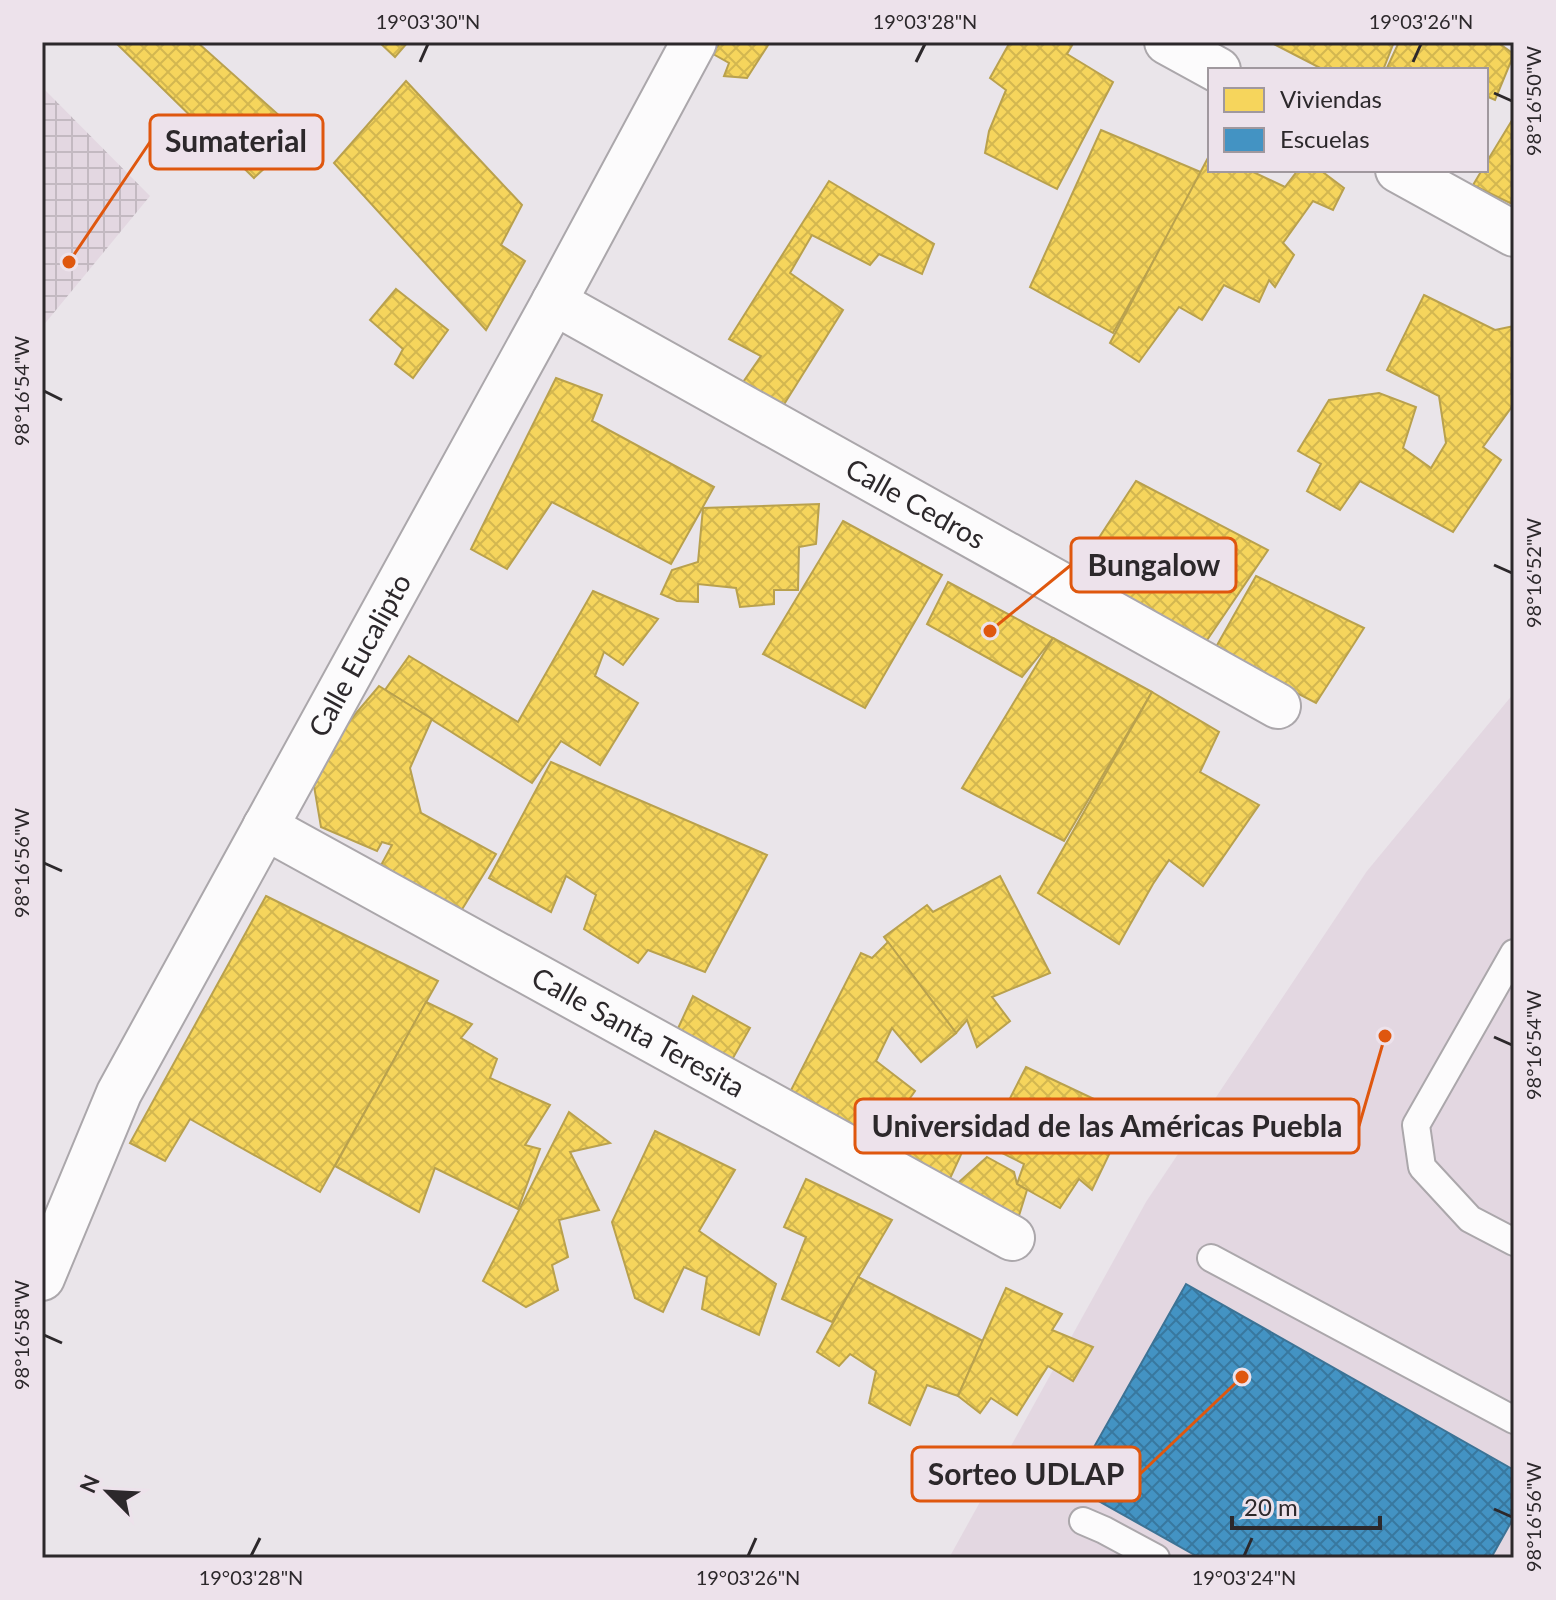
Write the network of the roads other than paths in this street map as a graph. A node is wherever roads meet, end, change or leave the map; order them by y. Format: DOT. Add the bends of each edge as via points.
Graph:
graph roads {
  1 [pos="694,42"];
  2 [pos="1167,42"];
  3 [pos="1214,68"];
  4 [pos="1402,172"];
  5 [pos="1514,234"];
  6 [pos="554,302"];
  7 [pos="1278,706"];
  8 [pos="265,827"];
  9 [pos="1514,953"];
  10 [pos="1012,1238"];
  11 [pos="1514,1242"];
  12 [pos="1211,1258"];
  13 [pos="42,1278"];
  14 [pos="1514,1420"];
  15 [pos="1083,1521"];
  16 [pos="1156,1558"];
  1 -- 6 [label="street, Calle Eucalipto"];
  2 -- 3 [label="street"];
  4 -- 5 [label="street"];
  6 -- 7 [label="street, Calle Cedros"];
  6 -- 8 [label="street, Calle Eucalipto"];
  8 -- 10 [label="street, Calle Santa Teresita"];
  8 -- 13 [label="street, Calle Eucalipto" via="119,1093"];
  9 -- 11 [label="lane" via="1416,1125 1422,1167 1470,1219"];
  12 -- 14 [label="lane"];
  15 -- 16 [label="lane"];
}
